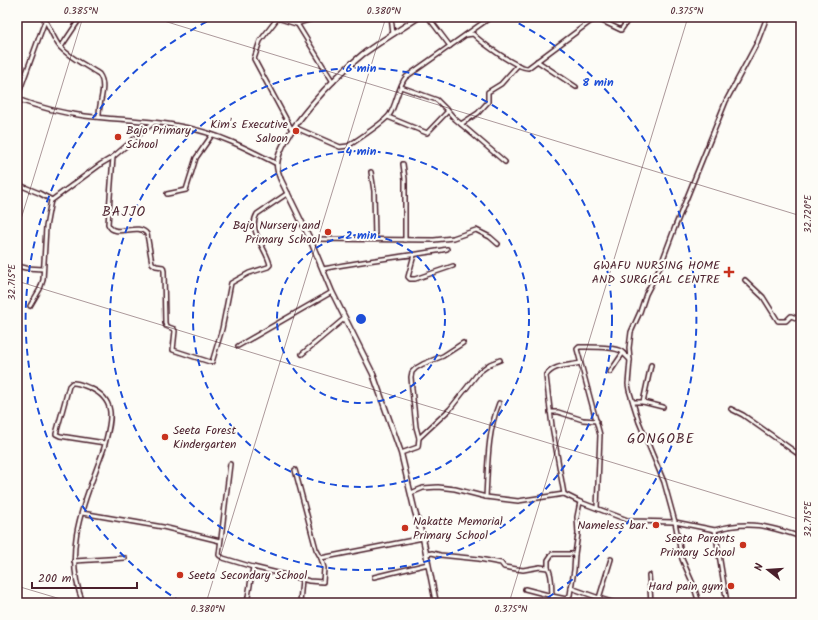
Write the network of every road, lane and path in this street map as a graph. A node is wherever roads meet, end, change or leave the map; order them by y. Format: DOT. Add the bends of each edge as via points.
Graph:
graph roads {
  1 [pos="81,17"];
  2 [pos="293,17"];
  3 [pos="319,17"];
  4 [pos="391,17"];
  5 [pos="419,17"];
  6 [pos="428,17"];
  7 [pos="491,17"];
  8 [pos="630,17"];
  9 [pos="767,17"];
  10 [pos="276,18"];
  11 [pos="44,19"];
  12 [pos="296,24"];
  13 [pos="394,34"];
  14 [pos="466,35"];
  15 [pos="450,46"];
  16 [pos="61,48"];
  17 [pos="537,61"];
  18 [pos="518,65"];
  19 [pos="333,82"];
  20 [pos="401,87"];
  21 [pos="576,87"];
  22 [pos="17,99"];
  23 [pos="448,111"];
  24 [pos="99,117"];
  25 [pos="388,117"];
  26 [pos="153,123"];
  27 [pos="461,124"];
  28 [pos="293,128"];
  29 [pos="212,135"];
  30 [pos="113,157"];
  31 [pos="505,162"];
  32 [pos="277,164"];
  33 [pos="403,164"];
  34 [pos="370,172"];
  35 [pos="19,185"];
  36 [pos="288,193"];
  37 [pos="17,194"];
  38 [pos="167,194"];
  39 [pos="51,200"];
  40 [pos="310,239"];
  41 [pos="375,239"];
  42 [pos="405,240"];
  43 [pos="498,244"];
  44 [pos="447,250"];
  45 [pos="414,255"];
  46 [pos="17,266"];
  47 [pos="453,266"];
  48 [pos="43,269"];
  49 [pos="323,269"];
  50 [pos="745,280"];
  51 [pos="332,292"];
  52 [pos="30,306"];
  53 [pos="346,318"];
  54 [pos="801,320"];
  55 [pos="463,343"];
  56 [pos="238,346"];
  57 [pos="623,353"];
  58 [pos="302,354"];
  59 [pos="500,360"];
  60 [pos="630,360"];
  61 [pos="580,363"];
  62 [pos="651,365"];
  63 [pos="610,372"];
  64 [pos="632,402"];
  65 [pos="643,402"];
  66 [pos="499,403"];
  67 [pos="663,407"];
  68 [pos="731,409"];
  69 [pos="550,412"];
  70 [pos="597,420"];
  71 [pos="419,438"];
  72 [pos="105,443"];
  73 [pos="401,453"];
  74 [pos="801,456"];
  75 [pos="230,464"];
  76 [pos="295,470"];
  77 [pos="411,492"];
  78 [pos="564,494"];
  79 [pos="486,497"];
  80 [pos="580,502"];
  81 [pos="597,508"];
  82 [pos="82,513"];
  83 [pos="675,522"];
  84 [pos="715,530"];
  85 [pos="801,537"];
  86 [pos="424,538"];
  87 [pos="220,541"];
  88 [pos="427,554"];
  89 [pos="575,554"];
  90 [pos="125,558"];
  91 [pos="321,558"];
  92 [pos="610,559"];
  93 [pos="74,561"];
  94 [pos="428,564"];
  95 [pos="253,567"];
  96 [pos="548,568"];
  97 [pos="649,575"];
  98 [pos="374,577"];
  99 [pos="302,578"];
  100 [pos="571,588"];
  101 [pos="525,590"];
  102 [pos="552,596"];
  103 [pos="599,598"];
  104 [pos="83,603"];
  105 [pos="247,603"];
  106 [pos="300,603"];
  107 [pos="436,603"];
  108 [pos="552,603"];
  109 [pos="615,603"];
  110 [pos="651,603"];
  111 [pos="698,603"];
  112 [pos="727,603"];
  1 -- 16 [label="street"];
  2 -- 12 [label="street"];
  3 -- 12 [label="street"];
  4 -- 13 [label="street"];
  5 -- 13 [label="street"];
  6 -- 15 [label="street"];
  7 -- 14 [label="street"];
  8 -- 17 [label="street" via="621,30 598,19 591,21"];
  9 -- 60 [label="street" via="757,43 726,101 660,267 646,294 631,332"];
  10 -- 12 [label="street"];
  10 -- 28 [label="street" via="260,41 254,59"];
  11 -- 16 [label="street"];
  11 -- 22 [label="street"];
  12 -- 19 [label="street"];
  13 -- 19 [label="street" via="362,56"];
  14 -- 15 [label="street"];
  14 -- 18 [label="street" via="473,34 487,47"];
  15 -- 20 [label="street" via="406,77"];
  16 -- 24 [label="street" via="102,78 104,84"];
  17 -- 18 [label="street" via="528,68"];
  17 -- 21 [label="street"];
  18 -- 27 [label="street" via="501,84 488,92 488,102 478,113"];
  19 -- 28 [label="street"];
  20 -- 23 [label="street" via="437,100"];
  20 -- 25 [label="street"];
  22 -- 24 [label="street" via="83,116"];
  23 -- 25 [label="street" via="427,133"];
  23 -- 27 [label="street"];
  24 -- 26 [label="street"];
  25 -- 28 [label="street" via="345,147"];
  26 -- 29 [label="street" via="199,130"];
  26 -- 30 [label="street"];
  27 -- 31 [label="street"];
  28 -- 32 [label="street"];
  29 -- 32 [label="street"];
  29 -- 38 [label="street" via="196,158 186,190"];
  30 -- 36 [label="street" via="109,227 115,231 141,229 146,232 152,263 162,267 164,271 165,323 175,331 173,350 210,362 222,329 231,283 270,265 257,234 255,217"];
  30 -- 39 [label="street"];
  32 -- 36 [label="street"];
  33 -- 42 [label="street"];
  34 -- 41 [label="street" via="374,191"];
  35 -- 37 [label="street"];
  35 -- 39 [label="street"];
  36 -- 40 [label="street"];
  39 -- 48 [label="street"];
  40 -- 41 [label="street"];
  40 -- 49 [label="street"];
  41 -- 42 [label="street"];
  42 -- 43 [label="street" via="446,239 476,230"];
  44 -- 45 [label="street"];
  45 -- 47 [label="street" via="408,277 410,279"];
  45 -- 49 [label="street"];
  46 -- 48 [label="street"];
  48 -- 52 [label="street" via="40,289"];
  49 -- 51 [label="street"];
  50 -- 54 [label="street" via="763,297 778,321 786,321 791,316"];
  51 -- 53 [label="street"];
  51 -- 56 [label="street"];
  53 -- 58 [label="street"];
  53 -- 73 [label="street" via="373,374"];
  55 -- 71 [label="street" via="412,372"];
  57 -- 60 [label="street"];
  57 -- 61 [label="street" via="615,349 579,347"];
  57 -- 63 [label="street"];
  59 -- 71 [label="street" via="479,372 450,409"];
  60 -- 64 [label="street" via="628,384"];
  61 -- 69 [label="street" via="566,364 547,374"];
  61 -- 70 [label="street"];
  62 -- 65 [label="street"];
  64 -- 65 [label="street"];
  64 -- 83 [label="street" via="664,482"];
  65 -- 67 [label="street"];
  66 -- 79 [label="street" via="490,431"];
  68 -- 74 [label="street"];
  69 -- 70 [label="street" via="583,420"];
  69 -- 78 [label="street"];
  70 -- 81 [label="street" via="600,435"];
  71 -- 73 [label="street" via="417,448"];
  72 -- 72 [label="street" via="111,414 107,401 97,392 72,382 56,434"];
  72 -- 82 [label="street"];
  73 -- 77 [label="street"];
  75 -- 87 [label="street"];
  76 -- 91 [label="street" via="316,549"];
  77 -- 79 [label="street" via="438,487"];
  77 -- 86 [label="street"];
  78 -- 79 [label="street" via="518,501"];
  78 -- 80 [label="street"];
  80 -- 81 [label="street"];
  80 -- 89 [label="street"];
  81 -- 83 [label="street" via="630,521"];
  82 -- 87 [label="street" via="163,527"];
  82 -- 93 [label="street" via="76,534"];
  83 -- 84 [label="street"];
  83 -- 111 [label="street" via="682,559"];
  84 -- 85 [label="street" via="740,524 754,524"];
  84 -- 112 [label="street"];
  86 -- 88 [label="street"];
  86 -- 91 [label="street"];
  87 -- 95 [label="street" via="221,558"];
  88 -- 94 [label="street"];
  88 -- 96 [label="street" via="479,559 523,570"];
  89 -- 96 [label="street" via="552,554 548,560"];
  89 -- 100 [label="street"];
  90 -- 93 [label="street"];
  91 -- 99 [label="street" via="324,582"];
  92 -- 103 [label="street"];
  93 -- 104 [label="street"];
  94 -- 98 [label="street"];
  94 -- 107 [label="street"];
  95 -- 99 [label="street"];
  95 -- 105 [label="street"];
  96 -- 102 [label="street" via="552,577"];
  97 -- 110 [label="street"];
  99 -- 106 [label="street"];
  100 -- 102 [label="street" via="566,599"];
  100 -- 103 [label="street"];
  101 -- 102 [label="street"];
  102 -- 108 [label="street"];
  103 -- 109 [label="street"];
}
